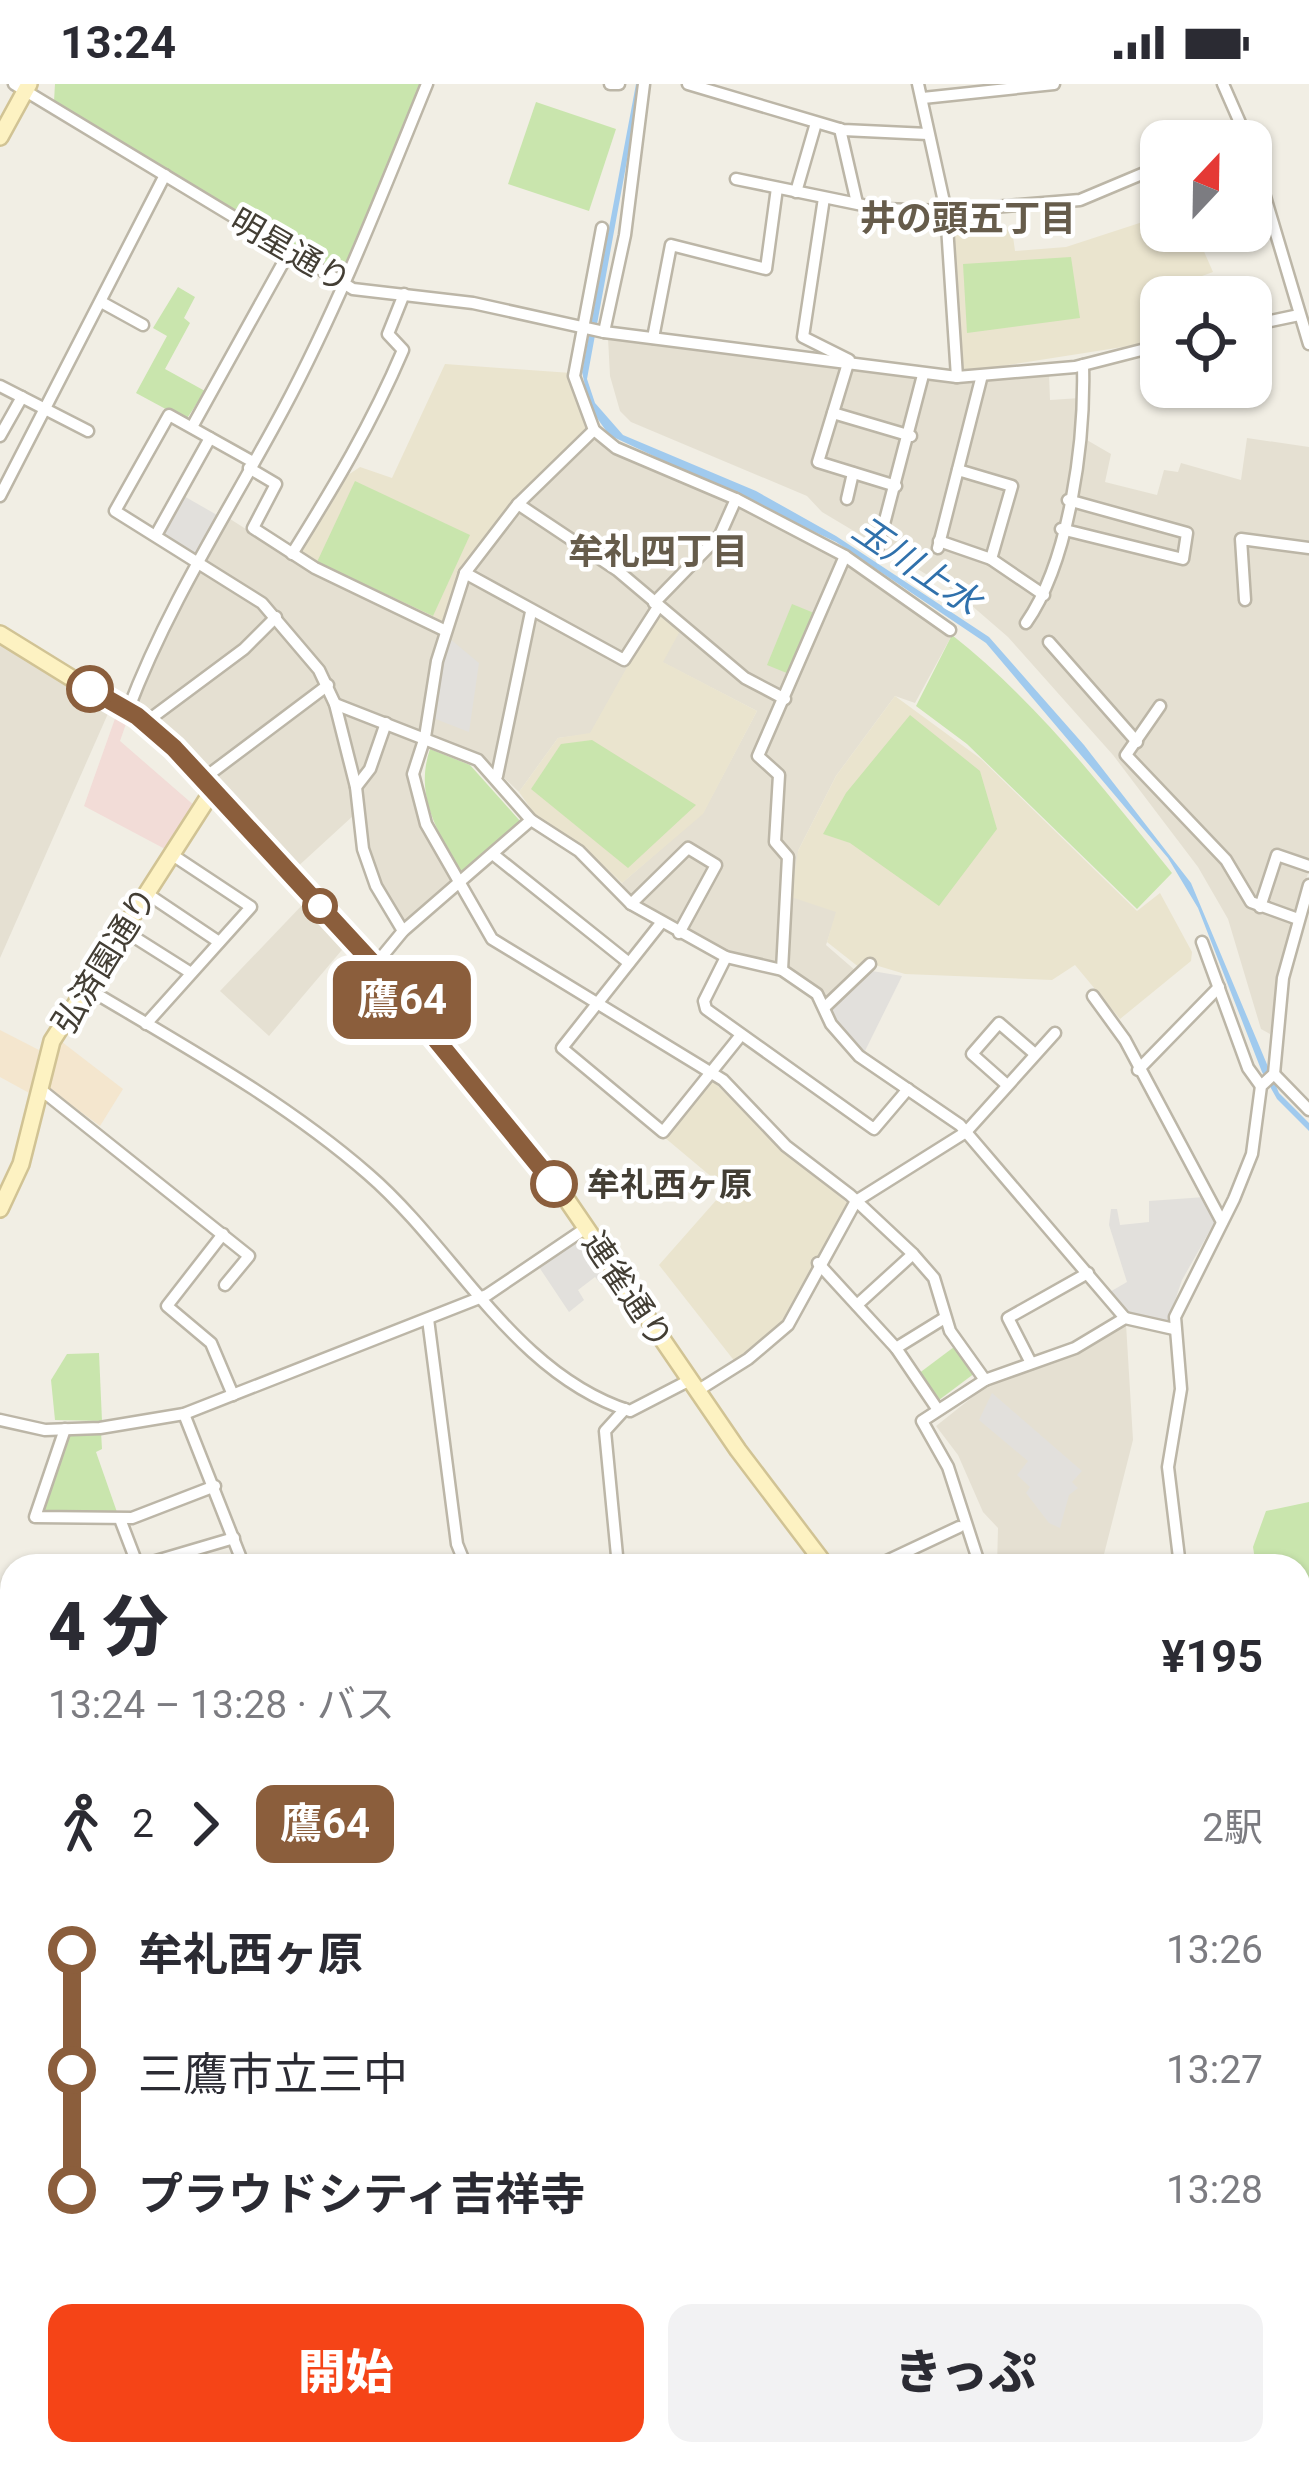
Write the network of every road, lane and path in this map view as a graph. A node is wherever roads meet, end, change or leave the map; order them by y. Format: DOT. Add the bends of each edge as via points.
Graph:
graph roads {
  1 [pos="427,84"];
  2 [pos="644,84"];
  3 [pos="688,84"];
  4 [pos="918,84"];
  5 [pos="1054,84"];
  6 [pos="1223,84"];
  7 [pos="23,86"];
  8 [pos="923,98"];
  9 [pos="1239,120"];
  10 [pos="816,123"];
  11 [pos="840,129"];
  12 [pos="928,134"];
  13 [pos="0,137"];
  14 [pos="165,175"];
  15 [pos="1140,175"];
  16 [pos="736,179"];
  17 [pos="777,188"];
  18 [pos="796,192"];
  19 [pos="824,197"];
  20 [pos="857,203"];
  21 [pos="946,211"];
  22 [pos="1272,222"];
  23 [pos="602,228"];
  24 [pos="289,252"];
  25 [pos="344,286"];
  26 [pos="404,294"];
  27 [pos="103,303"];
  28 [pos="1299,314"];
  29 [pos="1272,320"];
  30 [pos="143,325"];
  31 [pos="592,330"];
  32 [pos="653,338"];
  33 [pos="1309,344"];
  34 [pos="1140,351"];
  35 [pos="849,359"];
  36 [pos="1083,365"];
  37 [pos="923,375"];
  38 [pos="957,377"];
  39 [pos="981,379"];
  40 [pos="0,386"];
  41 [pos="22,397"];
  42 [pos="47,410"];
  43 [pos="833,413"];
  44 [pos="192,427"];
  45 [pos="594,430"];
  46 [pos="88,431"];
  47 [pos="0,436"];
  48 [pos="910,436"];
  49 [pos="210,438"];
  50 [pos="251,465"];
  51 [pos="958,470"];
  52 [pos="854,473"];
  53 [pos="896,486"];
  54 [pos="0,496"];
  55 [pos="736,499"];
  56 [pos="847,499"];
  57 [pos="1068,500"];
  58 [pos="518,504"];
  59 [pos="1061,529"];
  60 [pos="156,535"];
  61 [pos="878,548"];
  62 [pos="1309,548"];
  63 [pos="292,554"];
  64 [pos="845,556"];
  65 [pos="196,559"];
  66 [pos="991,559"];
  67 [pos="465,573"];
  68 [pos="1044,595"];
  69 [pos="1245,600"];
  70 [pos="656,605"];
  71 [pos="531,612"];
  72 [pos="276,617"];
  73 [pos="1027,623"];
  74 [pos="950,630"];
  75 [pos="446,631"];
  76 [pos="0,634"];
  77 [pos="1049,642"];
  78 [pos="328,685"];
  79 [pos="785,699"];
  80 [pos="335,704"];
  81 [pos="1160,706"];
  82 [pos="128,710"];
  83 [pos="146,722"];
  84 [pos="386,723"];
  85 [pos="425,737"];
  86 [pos="1137,742"];
  87 [pos="496,776"];
  88 [pos="208,785"];
  89 [pos="356,788"];
  90 [pos="531,820"];
  91 [pos="171,854"];
  92 [pos="494,855"];
  93 [pos="1309,866"];
  94 [pos="459,884"];
  95 [pos="1309,885"];
  96 [pos="146,893"];
  97 [pos="632,904"];
  98 [pos="1260,907"];
  99 [pos="1298,919"];
  100 [pos="661,923"];
  101 [pos="123,930"];
  102 [pos="404,931"];
  103 [pos="680,933"];
  104 [pos="220,942"];
  105 [pos="1202,942"];
  106 [pos="726,957"];
  107 [pos="629,963"];
  108 [pos="870,964"];
  109 [pos="375,965"];
  110 [pos="782,970"];
  111 [pos="191,974"];
  112 [pos="86,987"];
  113 [pos="1219,987"];
  114 [pos="1093,996"];
  115 [pos="598,1003"];
  116 [pos="826,1006"];
  117 [pos="146,1024"];
  118 [pos="1055,1034"];
  119 [pos="741,1035"];
  120 [pos="1035,1054"];
  121 [pos="1138,1070"];
  122 [pos="711,1073"];
  123 [pos="1268,1080"];
  124 [pos="1007,1085"];
  125 [pos="40,1088"];
  126 [pos="908,1088"];
  127 [pos="1309,1110"];
  128 [pos="966,1132"];
  129 [pos="856,1201"];
  130 [pos="0,1209"];
  131 [pos="1222,1222"];
  132 [pos="586,1228"];
  133 [pos="223,1234"];
  134 [pos="913,1254"];
  135 [pos="818,1263"];
  136 [pos="1088,1273"];
  137 [pos="225,1285"];
  138 [pos="483,1297"];
  139 [pos="857,1305"];
  140 [pos="1125,1318"];
  141 [pos="428,1319"];
  142 [pos="943,1319"];
  143 [pos="1174,1329"];
  144 [pos="896,1348"];
  145 [pos="1031,1363"];
  146 [pos="985,1380"];
  147 [pos="693,1385"];
  148 [pos="233,1395"];
  149 [pos="936,1407"];
  150 [pos="625,1409"];
  151 [pos="184,1414"];
  152 [pos="0,1420"];
  153 [pos="65,1429"];
  154 [pos="215,1486"];
  155 [pos="120,1519"];
  156 [pos="958,1527"];
  157 [pos="234,1538"];
  158 [pos="134,1554"];
  159 [pos="180,1554"];
  160 [pos="240,1554"];
  161 [pos="461,1554"];
  162 [pos="617,1554"];
  163 [pos="817,1554"];
  164 [pos="901,1554"];
  165 [pos="976,1554"];
  166 [pos="1179,1554"];
  1 -- 25 [label="street"];
  2 -- 31 [label="street" via="625,235"];
  3 -- 10 [label="street"];
  4 -- 8 [label="street"];
  5 -- 8 [label="street"];
  6 -- 9 [label="street"];
  7 -- 13 [label="main road"];
  7 -- 14 [label="street, 明星通り"];
  8 -- 12 [label="street"];
  10 -- 11 [label="street"];
  10 -- 18 [label="street"];
  11 -- 12 [label="street"];
  11 -- 20 [label="street"];
  12 -- 21 [label="street"];
  14 -- 24 [label="street, 明星通り"];
  14 -- 27 [label="street"];
  15 -- 21 [label="street" via="1080,200"];
  16 -- 17 [label="street"];
  17 -- 18 [label="street"];
  17 -- 32 [label="street" via="766,269 671,245"];
  18 -- 19 [label="street"];
  19 -- 20 [label="street"];
  19 -- 35 [label="street" via="802,337"];
  20 -- 21 [label="street"];
  21 -- 38 [label="street"];
  22 -- 28 [label="street"];
  23 -- 31 [label="street"];
  24 -- 25 [label="street, 明星通り"];
  24 -- 44 [label="street"];
  25 -- 26 [label="street, 明星通り"];
  25 -- 50 [label="street"];
  26 -- 31 [label="street, 明星通り"];
  26 -- 63 [label="street" via="388,334 403,350 352,461"];
  27 -- 30 [label="street"];
  27 -- 42 [label="street"];
  28 -- 29 [label="street"];
  28 -- 33 [label="street"];
  31 -- 32 [label="street, 明星通り"];
  31 -- 45 [label="street" via="574,376"];
  32 -- 35 [label="street, 明星通り"];
  34 -- 36 [label="street, 明星通り"];
  35 -- 37 [label="street, 明星通り"];
  35 -- 43 [label="street"];
  36 -- 39 [label="street, 明星通り"];
  36 -- 57 [label="street" via="1084,426"];
  37 -- 38 [label="street, 明星通り"];
  37 -- 48 [label="street"];
  38 -- 39 [label="street, 明星通り"];
  39 -- 51 [label="street"];
  40 -- 41 [label="street"];
  41 -- 42 [label="street"];
  41 -- 47 [label="street"];
  42 -- 46 [label="street"];
  42 -- 54 [label="street"];
  43 -- 48 [label="street"];
  43 -- 52 [label="street" via="818,462"];
  44 -- 49 [label="street"];
  44 -- 60 [label="street" via="170,415 115,511"];
  45 -- 55 [label="street" via="616,448"];
  45 -- 58 [label="street"];
  48 -- 53 [label="street"];
  49 -- 50 [label="street"];
  49 -- 60 [label="street"];
  50 -- 63 [label="street" via="276,484 253,528"];
  50 -- 65 [label="street"];
  51 -- 66 [label="street" via="939,545"];
  51 -- 66 [label="street" via="1012,486"];
  52 -- 53 [label="street"];
  52 -- 56 [label="street"];
  53 -- 61 [label="street"];
  55 -- 64 [label="street"];
  55 -- 70 [label="street" via="720,535"];
  57 -- 59 [label="street"];
  57 -- 59 [label="street" via="1186,533 1183,560"];
  58 -- 67 [label="street"];
  58 -- 70 [label="street"];
  59 -- 68 [label="street"];
  60 -- 65 [label="street"];
  62 -- 69 [label="street" via="1241,539"];
  63 -- 75 [label="street"];
  64 -- 74 [label="street"];
  64 -- 79 [label="street"];
  65 -- 72 [label="street"];
  65 -- 82 [label="street"];
  66 -- 68 [label="street"];
  67 -- 71 [label="street"];
  67 -- 75 [label="street"];
  68 -- 73 [label="street"];
  70 -- 71 [label="street" via="624,660"];
  70 -- 79 [label="street" via="745,678"];
  71 -- 87 [label="street"];
  72 -- 78 [label="street"];
  72 -- 83 [label="street"];
  75 -- 85 [label="street"];
  76 -- 82 [label="main road, 連雀通り"];
  77 -- 86 [label="street"];
  78 -- 80 [label="street"];
  78 -- 88 [label="street"];
  79 -- 110 [label="street" via="758,756 779,776 776,842 788,857"];
  80 -- 84 [label="street"];
  80 -- 89 [label="street"];
  81 -- 86 [label="street"];
  82 -- 83 [label="main road, 連雀通り"];
  83 -- 88 [label="main road, 連雀通り"];
  84 -- 85 [label="street"];
  84 -- 89 [label="street"];
  85 -- 87 [label="street"];
  85 -- 94 [label="street" via="413,774 426,824"];
  86 -- 98 [label="street" via="1126,755"];
  87 -- 90 [label="street"];
  88 -- 91 [label="main road, 弘済園通り"];
  88 -- 109 [label="main road, 連雀通り"];
  89 -- 102 [label="street" via="362,850"];
  90 -- 92 [label="street"];
  90 -- 97 [label="street" via="579,851"];
  91 -- 96 [label="main road, 弘済園通り"];
  91 -- 104 [label="street" via="251,907"];
  92 -- 94 [label="street"];
  92 -- 107 [label="street"];
  93 -- 98 [label="street" via="1277,855"];
  94 -- 102 [label="street"];
  94 -- 115 [label="street" via="492,940"];
  95 -- 99 [label="street"];
  96 -- 101 [label="main road, 弘済園通り"];
  96 -- 104 [label="street"];
  97 -- 100 [label="street"];
  97 -- 103 [label="street" via="688,848 716,865"];
  98 -- 99 [label="street"];
  99 -- 123 [label="street"];
  100 -- 103 [label="street"];
  100 -- 107 [label="street"];
  101 -- 111 [label="street"];
  101 -- 112 [label="main road, 弘済園通り"];
  102 -- 109 [label="street"];
  103 -- 106 [label="street"];
  104 -- 111 [label="street"];
  105 -- 113 [label="street"];
  106 -- 110 [label="street"];
  106 -- 119 [label="street" via="704,1000"];
  107 -- 115 [label="street"];
  108 -- 116 [label="street"];
  109 -- 132 [label="main road, 連雀通り"];
  110 -- 116 [label="street"];
  111 -- 117 [label="street"];
  112 -- 117 [label="street"];
  112 -- 125 [label="main road, 弘済園通り" via="49,1048"];
  113 -- 121 [label="street"];
  113 -- 123 [label="street" via="1248,1068"];
  114 -- 121 [label="street"];
  115 -- 122 [label="street"];
  115 -- 122 [label="street" via="562,1048 663,1132"];
  116 -- 126 [label="street" via="859,1056"];
  117 -- 138 [label="street" via="332,1144 395,1199"];
  118 -- 120 [label="street"];
  119 -- 122 [label="street"];
  119 -- 126 [label="street" via="874,1129"];
  120 -- 124 [label="street"];
  120 -- 124 [label="street" via="999,1023 972,1054"];
  121 -- 131 [label="street"];
  122 -- 129 [label="street"];
  123 -- 127 [label="street"];
  123 -- 131 [label="street" via="1252,1154"];
  124 -- 128 [label="street"];
  125 -- 130 [label="main road, 弘済園通り"];
  125 -- 133 [label="street"];
  126 -- 128 [label="street"];
  128 -- 129 [label="street"];
  128 -- 136 [label="street"];
  129 -- 134 [label="street"];
  129 -- 135 [label="street"];
  131 -- 143 [label="street" via="1183,1294"];
  132 -- 138 [label="street"];
  132 -- 147 [label="main road, 連雀通り"];
  133 -- 137 [label="street" via="249,1256"];
  133 -- 148 [label="street" via="167,1306 211,1343"];
  134 -- 139 [label="street"];
  134 -- 142 [label="street" via="934,1278"];
  135 -- 139 [label="street"];
  135 -- 147 [label="street" via="788,1325 765,1347"];
  136 -- 140 [label="street"];
  136 -- 145 [label="street" via="1008,1318"];
  138 -- 141 [label="street"];
  138 -- 150 [label="street" via="563,1380"];
  139 -- 144 [label="street"];
  140 -- 143 [label="street"];
  140 -- 145 [label="street"];
  141 -- 148 [label="street"];
  141 -- 161 [label="street"];
  142 -- 144 [label="street"];
  142 -- 146 [label="street"];
  143 -- 166 [label="street" via="1181,1388 1168,1467"];
  144 -- 149 [label="street"];
  145 -- 146 [label="street"];
  146 -- 149 [label="street"];
  147 -- 150 [label="street"];
  147 -- 163 [label="main road, 連雀通り"];
  148 -- 151 [label="street"];
  149 -- 165 [label="street" via="922,1421 942,1451"];
  150 -- 162 [label="street" via="604,1431"];
  151 -- 153 [label="street"];
  151 -- 154 [label="street"];
  152 -- 153 [label="street"];
  153 -- 155 [label="street" via="35,1517"];
  154 -- 155 [label="street"];
  154 -- 157 [label="street"];
  155 -- 158 [label="street"];
  156 -- 164 [label="street"];
  157 -- 159 [label="street"];
  157 -- 160 [label="street"];
}
